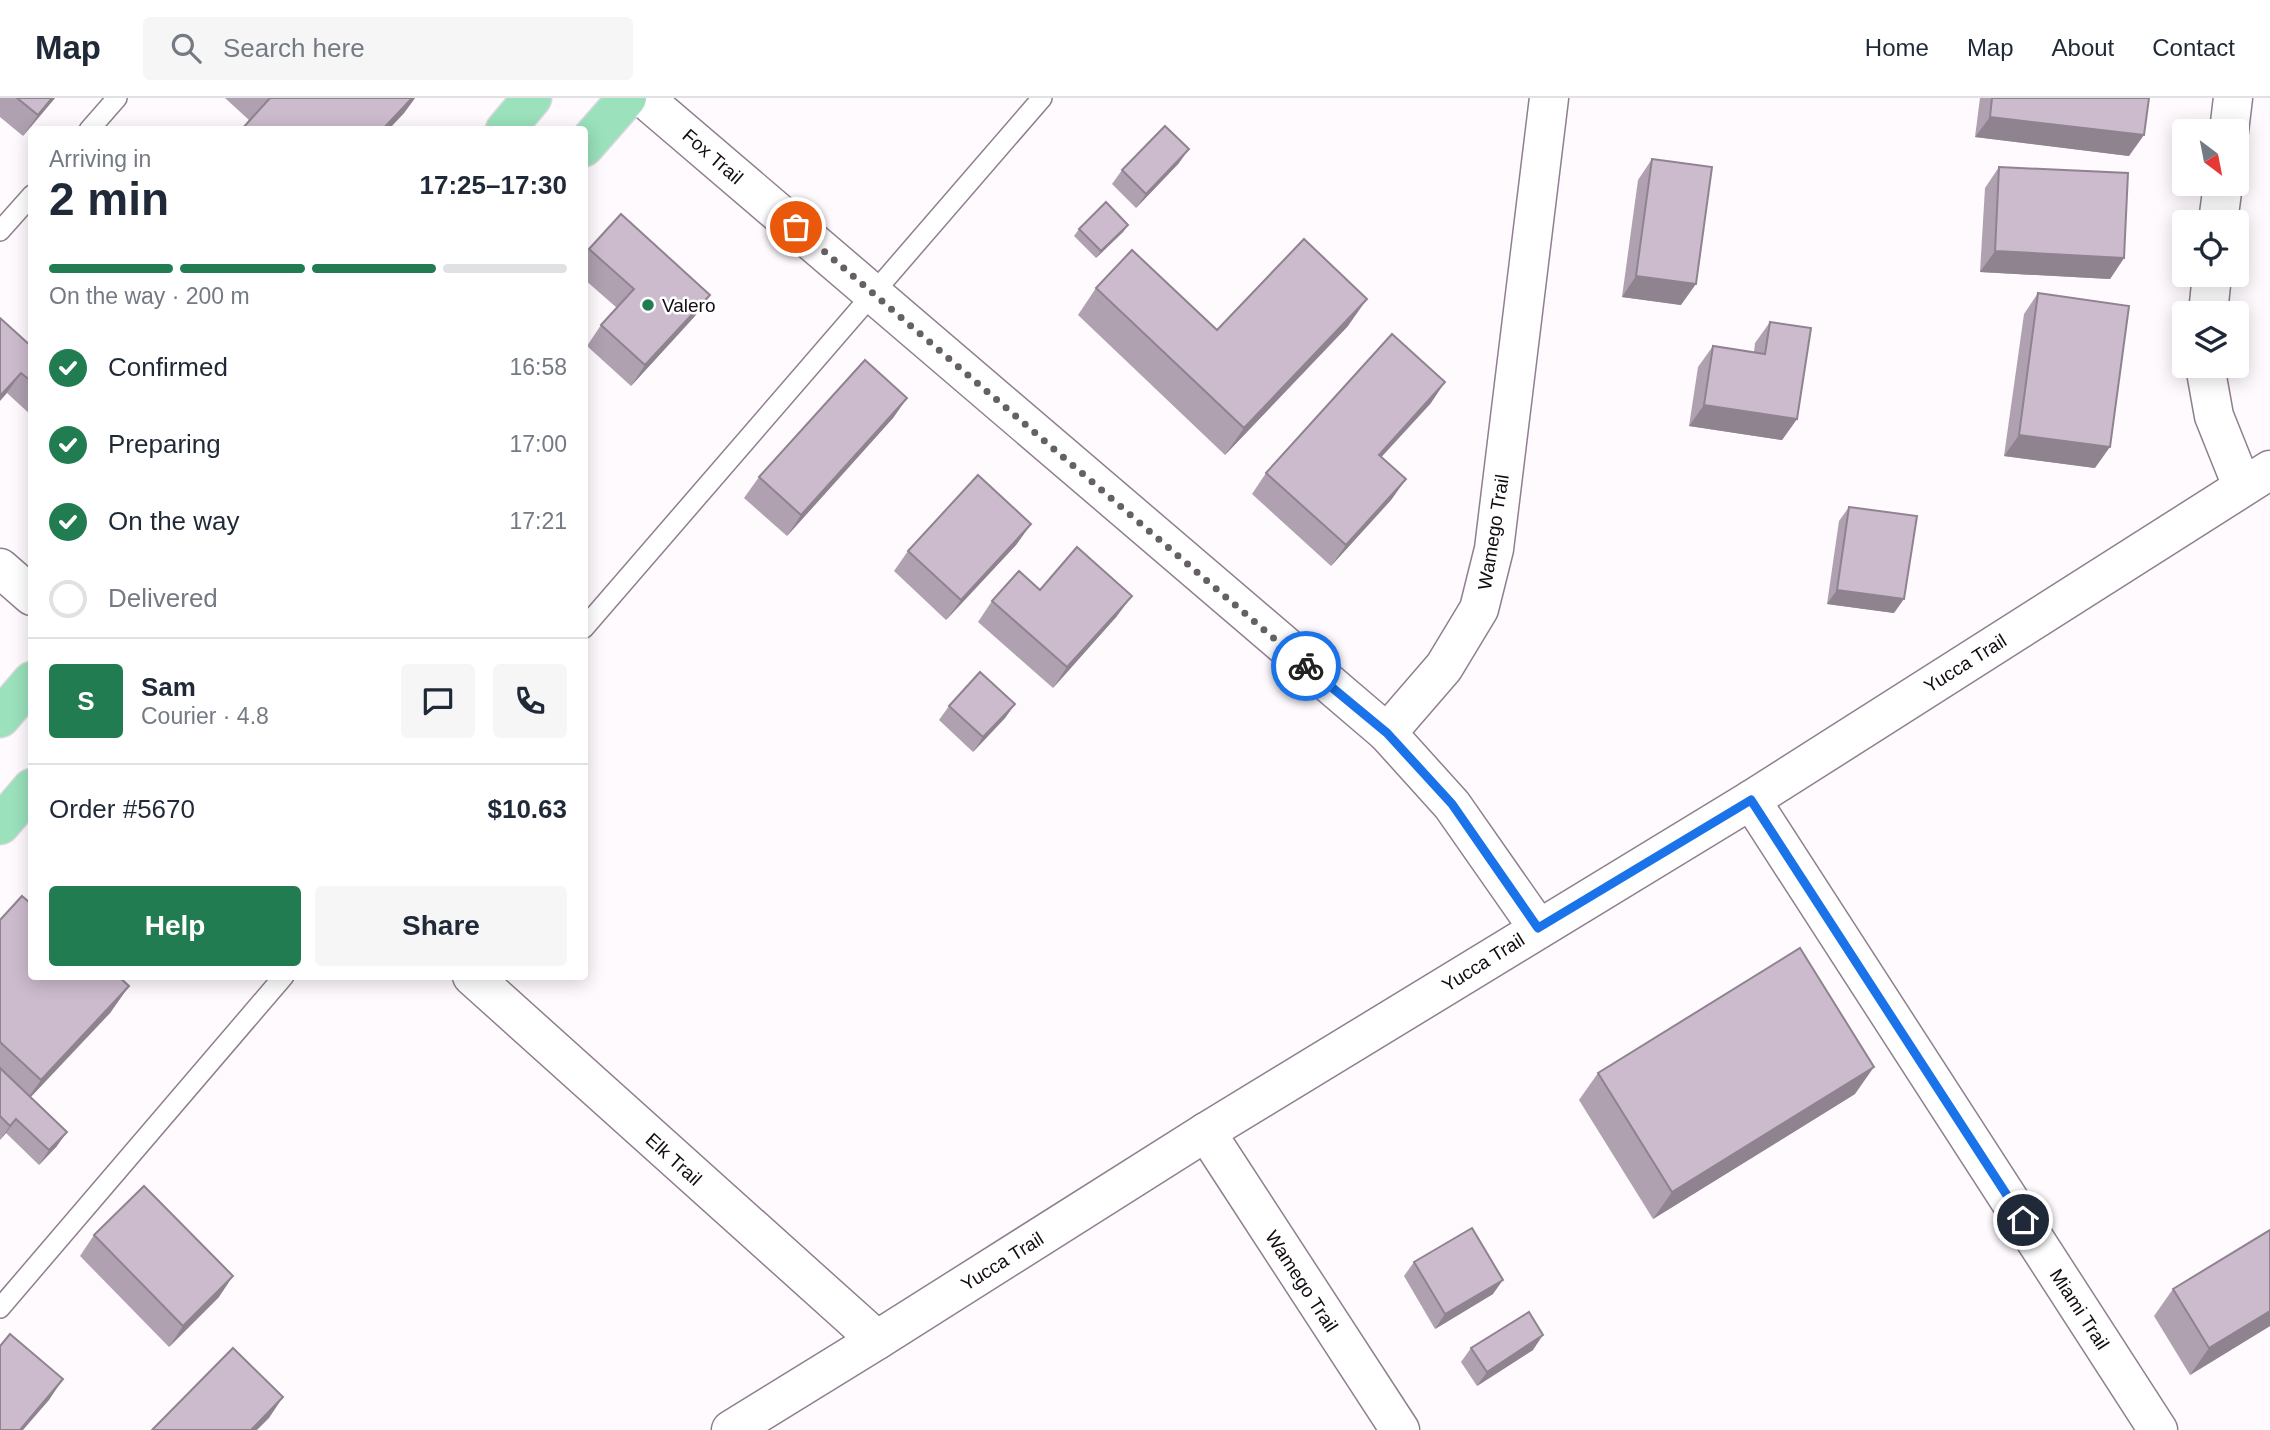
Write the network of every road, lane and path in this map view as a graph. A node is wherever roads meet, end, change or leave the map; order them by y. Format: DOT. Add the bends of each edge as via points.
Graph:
graph roads {
  1 [pos="117,98"];
  2 [pos="532,98"];
  3 [pos="627,98"];
  4 [pos="645,98"];
  5 [pos="1042,98"];
  6 [pos="1549,98"];
  7 [pos="2233,98"];
  8 [pos="2230,119"];
  9 [pos="92,126"];
  10 [pos="508,126"];
  11 [pos="588,142"];
  12 [pos="28,200"];
  13 [pos="0,231"];
  14 [pos="873,293"];
  15 [pos="2206,378"];
  16 [pos="2256,478"];
  17 [pos="0,568"];
  18 [pos="28,592"];
  19 [pos="588,623"];
  20 [pos="28,686"];
  21 [pos="0,718"];
  22 [pos="1387,733"];
  23 [pos="28,793"];
  24 [pos="1751,800"];
  25 [pos="0,825"];
  26 [pos="1538,928"];
  27 [pos="281,980"];
  28 [pos="476,980"];
  29 [pos="1206,1132"];
  30 [pos="0,1308"];
  31 [pos="877,1340"];
  32 [pos="731,1430"];
  33 [pos="1400,1430"];
  34 [pos="2158,1430"];
  1 -- 9 [label="lane"];
  2 -- 10 [label="main road"];
  3 -- 11 [label="main road"];
  4 -- 14 [label="street, Fox Trail"];
  5 -- 14 [label="lane"];
  6 -- 22 [label="street, Wamego Trail" via="1494,549 1479,609 1444,667"];
  7 -- 8 [label="street"];
  12 -- 13 [label="lane"];
  14 -- 19 [label="lane"];
  14 -- 22 [label="street, Fox Trail"];
  15 -- 16 [label="street" via="2214,416"];
  16 -- 24 [label="street, Yucca Trail"];
  17 -- 18 [label="street"];
  20 -- 21 [label="main road"];
  22 -- 26 [label="street" via="1452,804"];
  23 -- 25 [label="main road"];
  24 -- 26 [label="street, Yucca Trail"];
  24 -- 34 [label="street, Miami Trail"];
  26 -- 29 [label="street, Yucca Trail"];
  27 -- 30 [label="lane"];
  28 -- 31 [label="street, Elk Trail"];
  29 -- 31 [label="street, Yucca Trail"];
  29 -- 33 [label="street, Wamego Trail"];
  31 -- 32 [label="street, Yucca Trail"];
}
